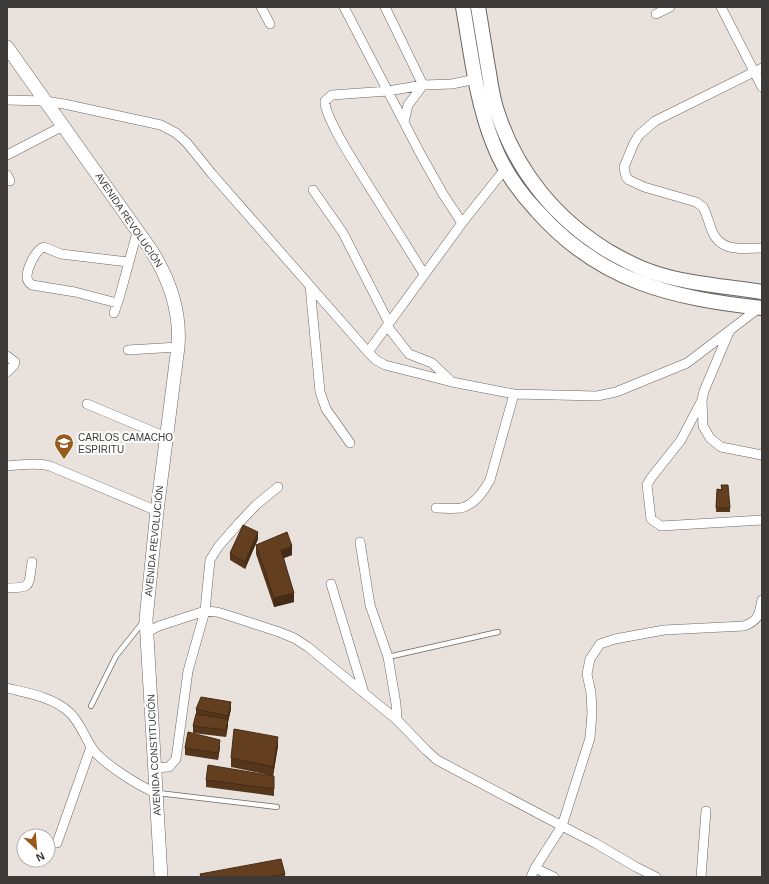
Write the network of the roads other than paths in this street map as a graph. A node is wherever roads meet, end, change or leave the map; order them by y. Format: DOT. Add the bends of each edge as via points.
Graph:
graph roads {
  1 [pos="261,7"];
  2 [pos="344,7"];
  3 [pos="385,7"];
  4 [pos="463,7"];
  5 [pos="670,7"];
  6 [pos="721,7"];
  7 [pos="475,9"];
  8 [pos="656,14"];
  9 [pos="270,24"];
  10 [pos="7,47"];
  11 [pos="758,70"];
  12 [pos="476,79"];
  13 [pos="423,85"];
  14 [pos="762,86"];
  15 [pos="388,91"];
  16 [pos="7,100"];
  17 [pos="45,101"];
  18 [pos="404,122"];
  19 [pos="63,126"];
  20 [pos="7,155"];
  21 [pos="505,169"];
  22 [pos="313,190"];
  23 [pos="462,223"];
  24 [pos="138,229"];
  25 [pos="762,248"];
  26 [pos="128,262"];
  27 [pos="424,274"];
  28 [pos="310,286"];
  29 [pos="762,292"];
  30 [pos="117,303"];
  31 [pos="761,308"];
  32 [pos="114,313"];
  33 [pos="388,325"];
  34 [pos="729,331"];
  35 [pos="178,347"];
  36 [pos="128,350"];
  37 [pos="368,352"];
  38 [pos="7,356"];
  39 [pos="7,372"];
  40 [pos="452,382"];
  41 [pos="514,394"];
  42 [pos="702,400"];
  43 [pos="88,404"];
  44 [pos="166,437"];
  45 [pos="350,443"];
  46 [pos="762,455"];
  47 [pos="7,466"];
  48 [pos="278,487"];
  49 [pos="436,508"];
  50 [pos="157,511"];
  51 [pos="762,520"];
  52 [pos="360,542"];
  53 [pos="32,562"];
  54 [pos="331,584"];
  55 [pos="7,588"];
  56 [pos="762,600"];
  57 [pos="205,611"];
  58 [pos="146,619"];
  59 [pos="147,632"];
  60 [pos="498,632"];
  61 [pos="388,657"];
  62 [pos="7,688"];
  63 [pos="364,693"];
  64 [pos="91,706"];
  65 [pos="397,720"];
  66 [pos="91,747"];
  67 [pos="154,768"];
  68 [pos="156,793"];
  69 [pos="277,807"];
  70 [pos="706,811"];
  71 [pos="562,826"];
  72 [pos="57,843"];
  73 [pos="535,868"];
  74 [pos="161,877"];
  75 [pos="531,877"];
  76 [pos="554,877"];
  77 [pos="656,877"];
  78 [pos="701,877"];
  1 -- 9 [label="street"];
  2 -- 15 [label="street"];
  3 -- 13 [label="street"];
  4 -- 12 [label="main road"];
  5 -- 8 [label="street"];
  6 -- 11 [label="street"];
  7 -- 29 [label="main road" via="497,113 504,131 526,174 557,212 584,235 641,268 681,279"];
  10 -- 17 [label="street, AVENIDA REVOLUCIÓN"];
  11 -- 14 [label="street"];
  11 -- 25 [label="street" via="655,121 639,135 624,167 628,180 696,202 703,207 716,238 725,246 740,249"];
  12 -- 13 [label="street" via="452,84"];
  12 -- 21 [label="main road" via="492,142"];
  13 -- 15 [label="street"];
  13 -- 18 [label="street" via="408,105"];
  15 -- 18 [label="street"];
  15 -- 27 [label="street" via="332,95 325,101 325,105 333,126 348,152"];
  16 -- 17 [label="street"];
  17 -- 19 [label="street, AVENIDA REVOLUCIÓN"];
  17 -- 28 [label="street" via="161,125 176,133"];
  18 -- 23 [label="street" via="443,194"];
  19 -- 20 [label="street"];
  19 -- 24 [label="street, AVENIDA REVOLUCIÓN"];
  21 -- 23 [label="street"];
  21 -- 31 [label="main road" via="523,195 552,228 579,251 613,272 675,294"];
  22 -- 33 [label="street" via="343,233"];
  23 -- 27 [label="street"];
  24 -- 26 [label="street"];
  24 -- 35 [label="street, AVENIDA REVOLUCIÓN" via="162,267 174,296"];
  26 -- 30 [label="street"];
  26 -- 30 [label="street" via="61,254 44,247 39,249 33,258 27,276 32,285 75,292"];
  27 -- 33 [label="street"];
  28 -- 37 [label="street"];
  28 -- 45 [label="street" via="320,392 326,409"];
  30 -- 32 [label="street"];
  31 -- 34 [label="street"];
  33 -- 37 [label="street"];
  33 -- 40 [label="street" via="409,354 436,365"];
  34 -- 41 [label="street" via="687,363 616,392 597,396"];
  34 -- 42 [label="street"];
  35 -- 36 [label="street"];
  35 -- 44 [label="street, AVENIDA REVOLUCIÓN"];
  37 -- 40 [label="street" via="385,365"];
  38 -- 39 [label="street" via="14,362"];
  40 -- 41 [label="street"];
  41 -- 49 [label="street" via="490,480 484,490 470,504 461,508"];
  42 -- 46 [label="street" via="703,426 710,438 721,447"];
  42 -- 51 [label="street" via="681,440 647,485 651,519 661,526"];
  43 -- 44 [label="street"];
  44 -- 50 [label="street, AVENIDA REVOLUCIÓN"];
  47 -- 50 [label="street" via="50,466"];
  48 -- 57 [label="street" via="256,505 212,556"];
  50 -- 58 [label="street, AVENIDA REVOLUCIÓN"];
  52 -- 61 [label="street" via="370,605"];
  53 -- 55 [label="street" via="26,586"];
  54 -- 63 [label="street"];
  56 -- 71 [label="street" via="754,622 744,626 664,630 600,644 590,659 587,674 591,692 590,738"];
  57 -- 59 [label="street"];
  57 -- 63 [label="street" via="228,615 294,638 308,646"];
  57 -- 67 [label="street" via="188,671 176,759 170,767"];
  58 -- 59 [label="street, AVENIDA REVOLUCIÓN"];
  58 -- 64 [label="lane" via="116,656"];
  59 -- 67 [label="street, AVENIDA CONSTITUCIÓN"];
  60 -- 61 [label="lane"];
  61 -- 65 [label="street"];
  62 -- 66 [label="street" via="38,696 70,712"];
  63 -- 65 [label="street"];
  65 -- 71 [label="street" via="437,760"];
  66 -- 68 [label="street" via="97,755 142,787"];
  66 -- 72 [label="street"];
  67 -- 68 [label="street, AVENIDA CONSTITUCIÓN"];
  68 -- 69 [label="lane"];
  68 -- 74 [label="street, AVENIDA CONSTITUCIÓN"];
  70 -- 78 [label="street"];
  71 -- 73 [label="street"];
  71 -- 77 [label="street"];
  73 -- 75 [label="street"];
  73 -- 76 [label="street"];
}
